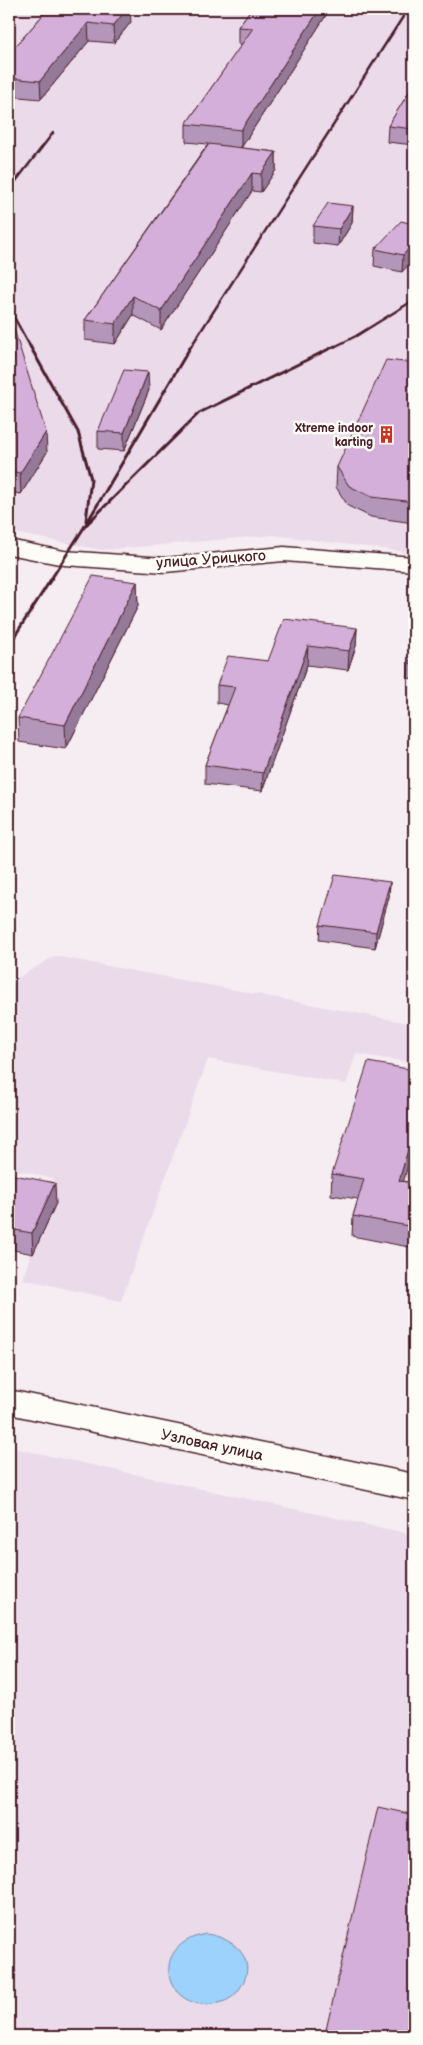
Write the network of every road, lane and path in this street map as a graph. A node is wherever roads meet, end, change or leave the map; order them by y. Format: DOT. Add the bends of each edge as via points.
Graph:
graph roads {
  1 [pos="9,547"];
  2 [pos="414,564"];
  3 [pos="9,1402"];
  4 [pos="414,1487"];
  1 -- 2 [label="street, улица Урицкого" via="64,558 164,565 284,554"];
  3 -- 4 [label="street, Узловая улица"];
}
